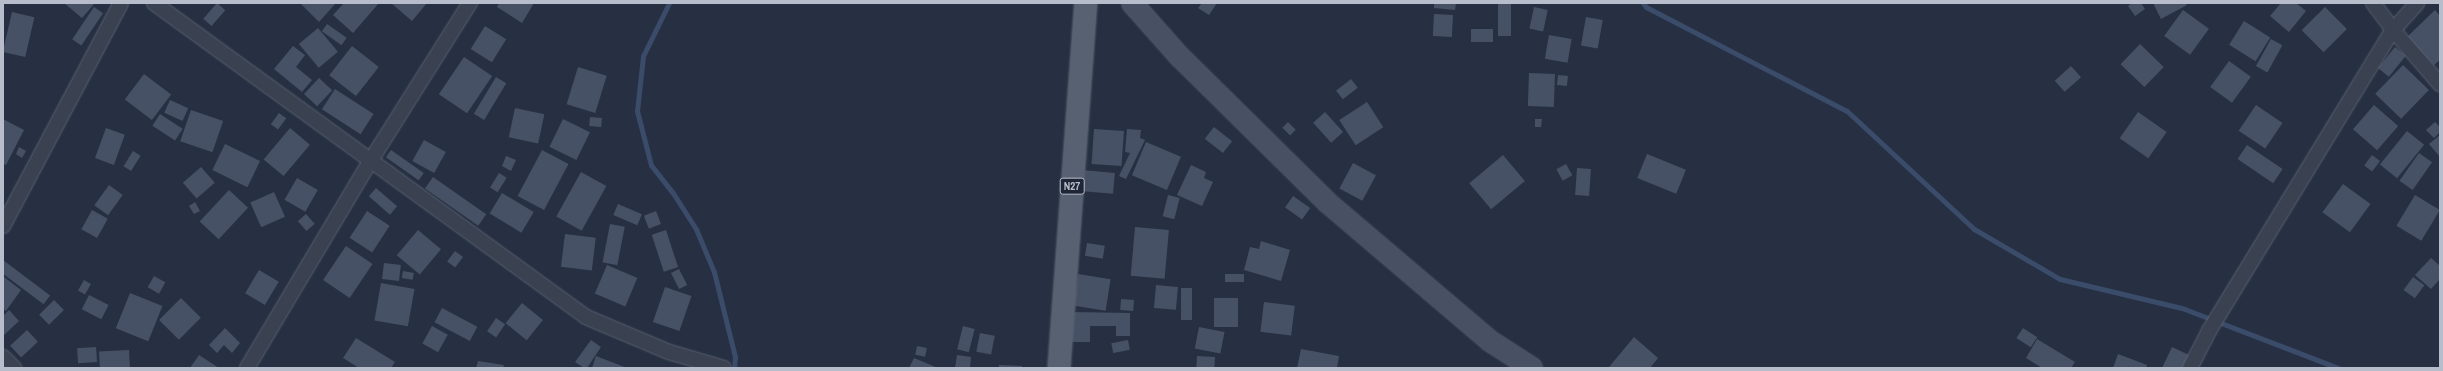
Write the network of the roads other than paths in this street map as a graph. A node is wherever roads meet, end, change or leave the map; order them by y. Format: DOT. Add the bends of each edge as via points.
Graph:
graph roads {
  1 [pos="121,3"];
  2 [pos="154,3"];
  3 [pos="470,3"];
  4 [pos="1086,3"];
  5 [pos="1132,3"];
  6 [pos="2373,3"];
  7 [pos="2418,3"];
  8 [pos="2393,30"];
  9 [pos="2440,84"];
  10 [pos="371,160"];
  11 [pos="3,226"];
  12 [pos="3,357"];
  13 [pos="14,368"];
  14 [pos="247,368"];
  15 [pos="724,368"];
  16 [pos="1059,368"];
  17 [pos="1532,368"];
  18 [pos="2190,368"];
  1 -- 11 [label="street"];
  2 -- 10 [label="street"];
  3 -- 10 [label="street"];
  4 -- 16 [label="main road, N27"];
  5 -- 17 [label="street" via="1180,57 1328,203 1490,341"];
  6 -- 8 [label="street"];
  7 -- 8 [label="street"];
  8 -- 9 [label="street"];
  8 -- 18 [label="street" via="2209,331"];
  10 -- 14 [label="street"];
  10 -- 15 [label="street" via="586,317 669,352"];
  12 -- 13 [label="street"];
}
